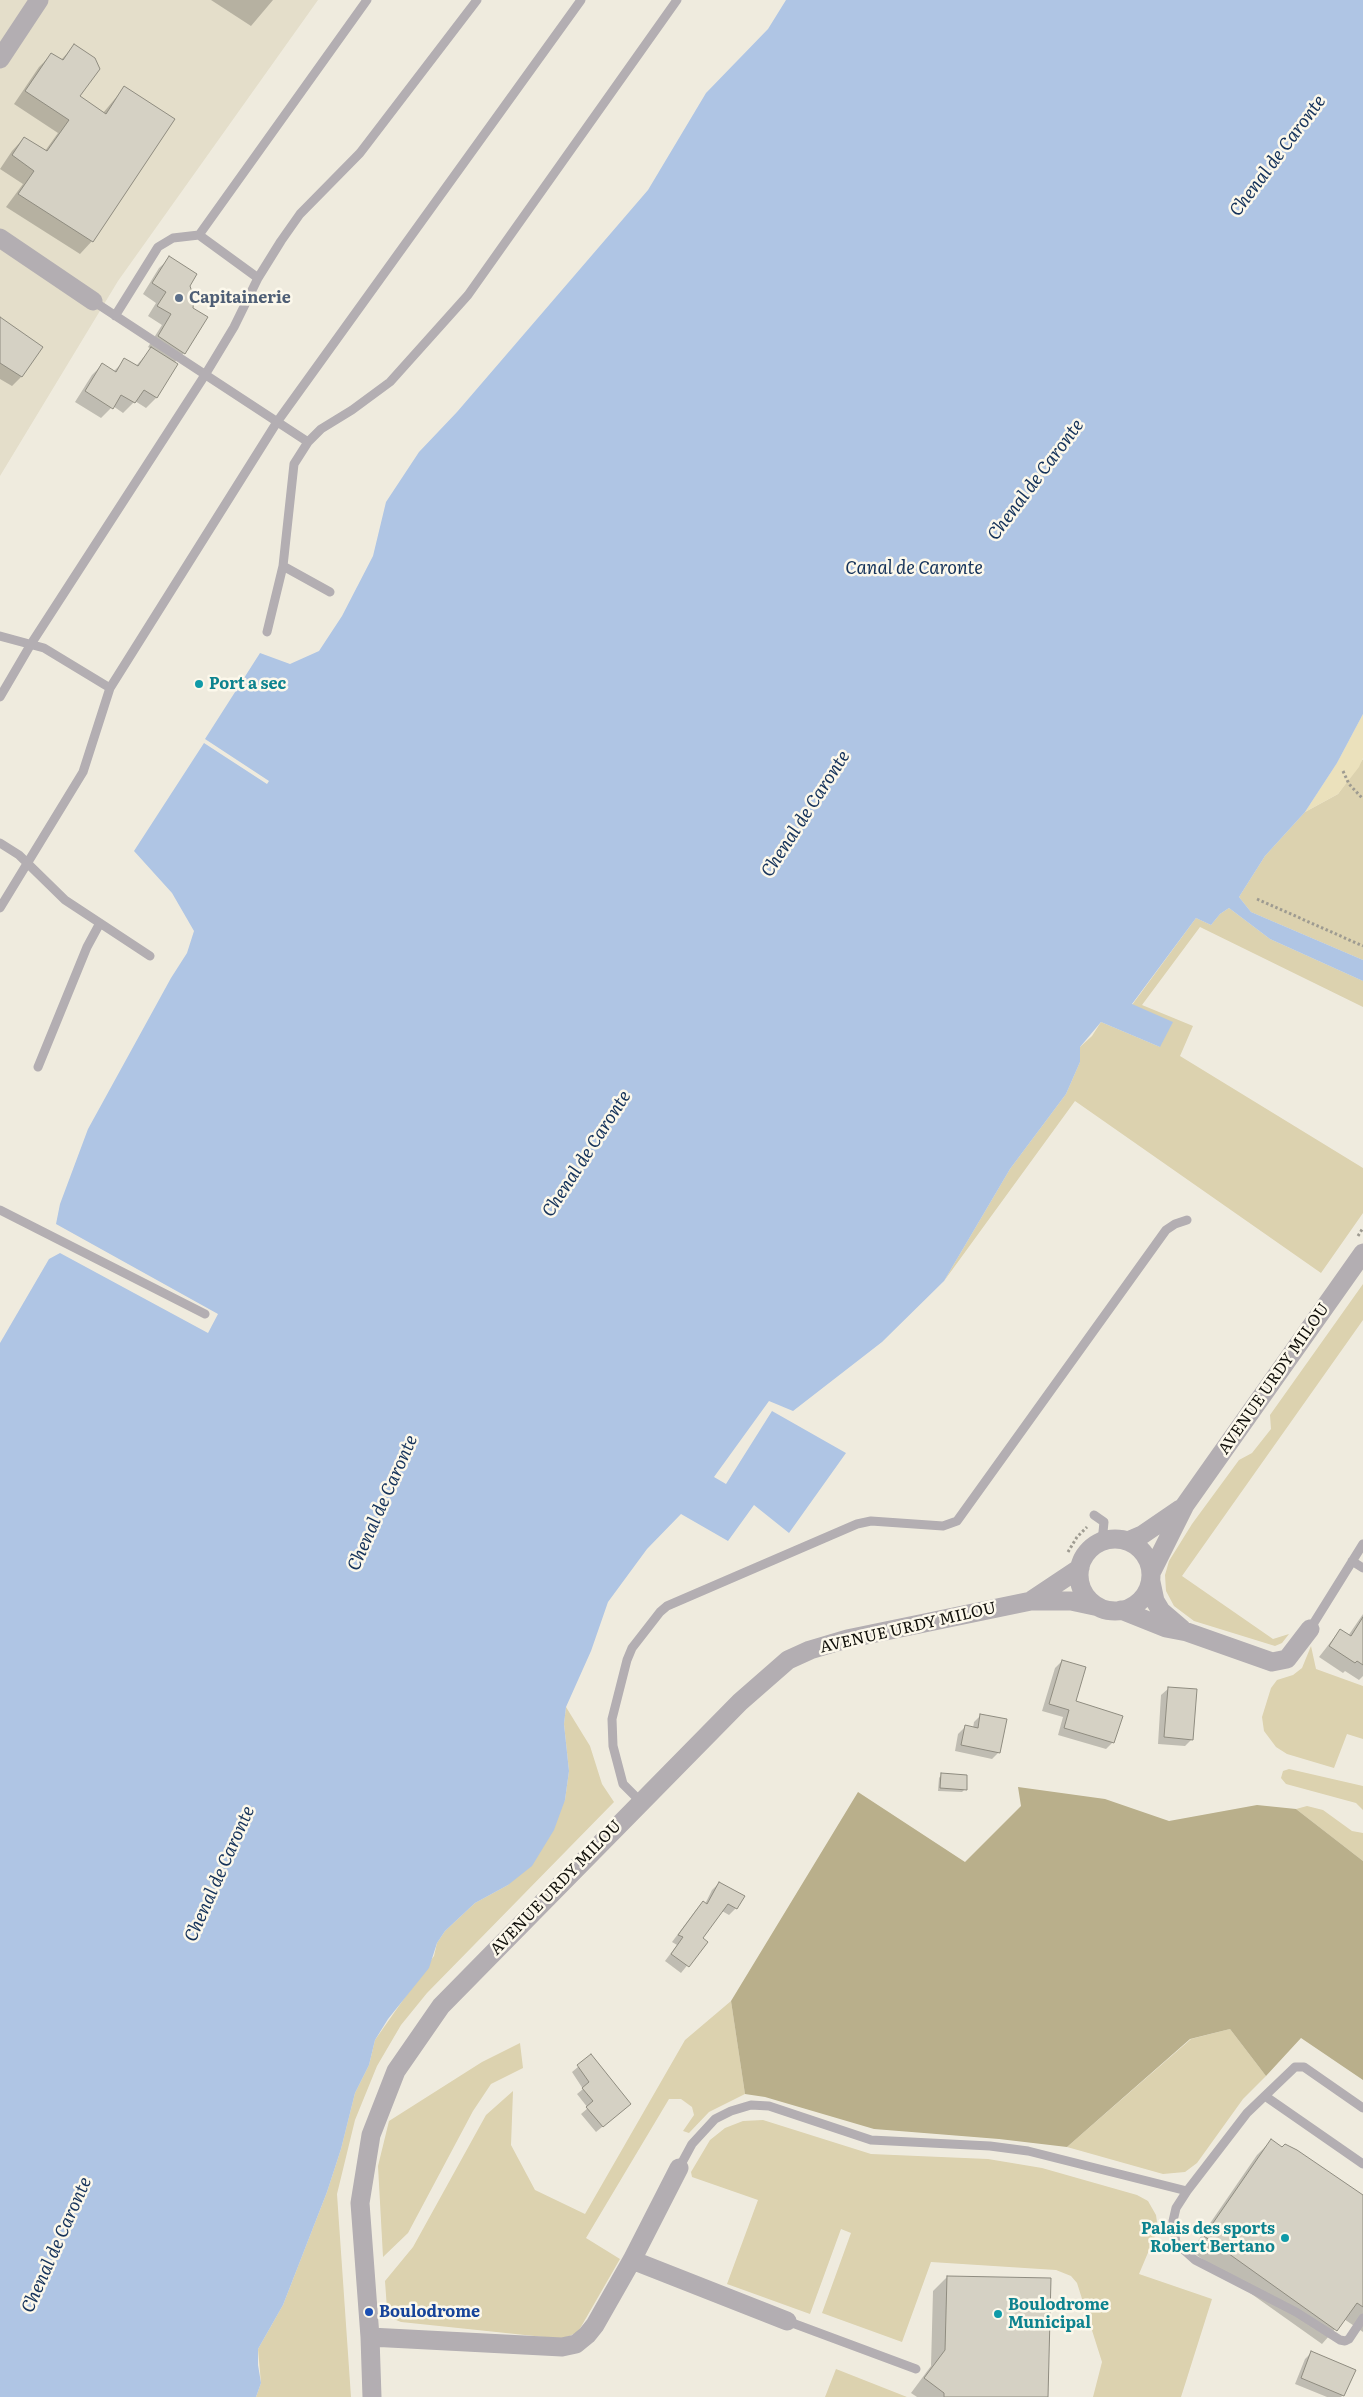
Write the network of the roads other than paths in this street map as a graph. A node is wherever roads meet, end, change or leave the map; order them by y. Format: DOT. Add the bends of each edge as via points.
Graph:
graph roads {
  1 [pos="39,0"];
  2 [pos="367,0"];
  3 [pos="477,0"];
  4 [pos="581,0"];
  5 [pos="677,0"];
  6 [pos="0,60"];
  7 [pos="199,235"];
  8 [pos="0,238"];
  9 [pos="258,278"];
  10 [pos="93,301"];
  11 [pos="115,316"];
  12 [pos="205,375"];
  13 [pos="277,422"];
  14 [pos="308,442"];
  15 [pos="283,566"];
  16 [pos="330,592"];
  17 [pos="267,632"];
  18 [pos="0,636"];
  19 [pos="31,644"];
  20 [pos="110,688"];
  21 [pos="0,696"];
  22 [pos="0,843"];
  23 [pos="27,863"];
  24 [pos="0,908"];
  25 [pos="100,923"];
  26 [pos="150,956"];
  27 [pos="38,1068"];
  28 [pos="0,1210"];
  29 [pos="1187,1220"];
  30 [pos="1357,1248"];
  31 [pos="204,1314"];
  32 [pos="1186,1505"];
  33 [pos="1094,1515"];
  34 [pos="1128,1541"];
  35 [pos="1102,1542"];
  36 [pos="1363,1544"];
  37 [pos="1352,1561"];
  38 [pos="1080,1568"];
  39 [pos="1363,1568"];
  40 [pos="1151,1577"];
  41 [pos="1031,1601"];
  42 [pos="1100,1607"];
  43 [pos="1121,1610"];
  44 [pos="1310,1630"];
  45 [pos="1187,1632"];
  46 [pos="641,1802"];
  47 [pos="1265,2096"];
  48 [pos="1363,2108"];
  49 [pos="1363,2164"];
  50 [pos="679,2168"];
  51 [pos="1186,2192"];
  52 [pos="632,2260"];
  53 [pos="1363,2318"];
  54 [pos="787,2320"];
  55 [pos="370,2337"];
  56 [pos="916,2369"];
  57 [pos="372,2397"];
  1 -- 6 [label="street"];
  2 -- 7 [label="lane"];
  3 -- 9 [label="lane" via="360,153 300,214"];
  4 -- 13 [label="lane"];
  5 -- 14 [label="lane" via="468,295 390,382 321,429"];
  7 -- 9 [label="lane"];
  7 -- 11 [label="lane" via="172,238 158,247"];
  8 -- 10 [label="street"];
  9 -- 12 [label="lane"];
  10 -- 11 [label="lane"];
  11 -- 12 [label="lane"];
  12 -- 13 [label="lane"];
  12 -- 19 [label="lane"];
  13 -- 14 [label="lane"];
  13 -- 20 [label="lane"];
  14 -- 15 [label="lane" via="294,464"];
  15 -- 16 [label="lane"];
  15 -- 17 [label="lane"];
  18 -- 19 [label="lane"];
  19 -- 20 [label="lane" via="75,664"];
  19 -- 21 [label="lane"];
  20 -- 23 [label="lane" via="83,772"];
  22 -- 23 [label="lane"];
  23 -- 24 [label="lane"];
  23 -- 25 [label="lane" via="55,892"];
  25 -- 26 [label="lane"];
  25 -- 27 [label="lane" via="87,947"];
  28 -- 31 [label="lane"];
  29 -- 46 [label="lane" via="1166,1230 957,1521 943,1526 871,1521 858,1524 660,1612 632,1648 612,1719 613,1746 623,1784"];
  30 -- 32 [label="street, AVENUE URDY MILOU"];
  32 -- 34 [label="street, AVENUE URDY MILOU" via="1156,1527"];
  32 -- 40 [label="street, AVENUE URDY MILOU"];
  33 -- 35 [label="lane" via="1104,1522"];
  34 -- 35 [label="street" via="1113,1538"];
  34 -- 40 [label="street" via="1144,1553"];
  35 -- 38 [label="street" via="1086,1553"];
  36 -- 37 [label="lane"];
  37 -- 39 [label="lane"];
  37 -- 44 [label="lane"];
  38 -- 41 [label="street, AVENUE URDY MILOU"];
  38 -- 42 [label="street" via="1082,1588"];
  40 -- 43 [label="street" via="1146,1594 1137,1603"];
  40 -- 45 [label="street" via="1155,1601 1161,1611"];
  41 -- 42 [label="street, AVENUE URDY MILOU" via="1071,1601"];
  41 -- 46 [label="street, AVENUE URDY MILOU" via="847,1639 788,1660 740,1702"];
  42 -- 43 [label="street"];
  43 -- 45 [label="street" via="1166,1628"];
  44 -- 45 [label="street" via="1293,1654 1281,1662 1272,1662"];
  46 -- 55 [label="street, AVENUE URDY MILOU" via="441,2006 396,2071 371,2135 360,2203"];
  47 -- 48 [label="lane" via="1294,2067 1299,2066"];
  47 -- 49 [label="lane"];
  47 -- 51 [label="lane" via="1247,2113"];
  50 -- 51 [label="lane" via="692,2144 715,2119 751,2105 769,2106 871,2140 1028,2151"];
  50 -- 52 [label="street"];
  51 -- 53 [label="lane" via="1176,2208 1173,2231 1176,2243 1190,2257 1296,2312 1340,2340 1349,2338"];
  52 -- 54 [label="street"];
  52 -- 55 [label="street" via="595,2325 576,2344 562,2347"];
  54 -- 56 [label="lane"];
  55 -- 57 [label="street, AVENUE URDY MILOU"];
}
